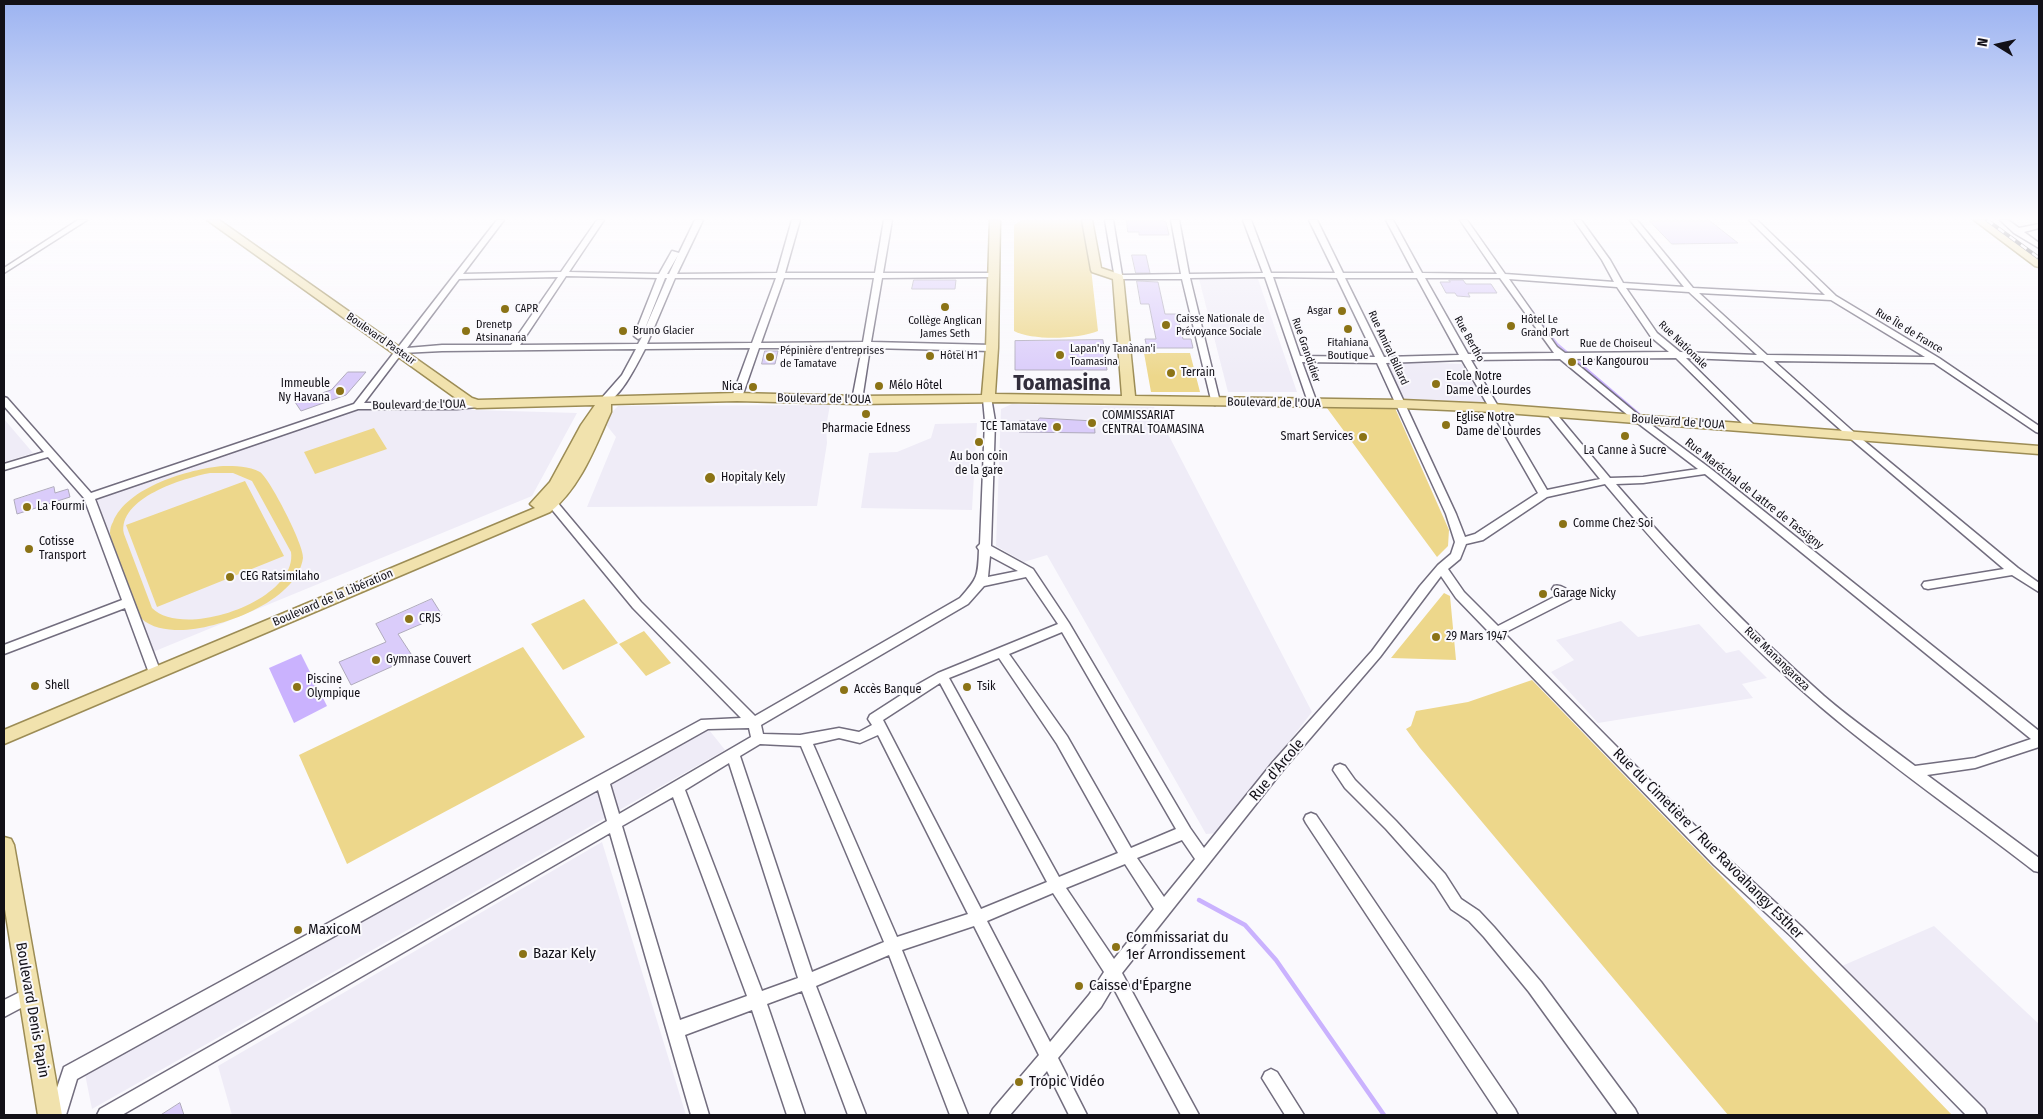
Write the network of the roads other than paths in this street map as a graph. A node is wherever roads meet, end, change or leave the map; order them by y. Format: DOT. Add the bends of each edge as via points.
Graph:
graph roads {
  1 [pos="286,272"];
  2 [pos="461,272"];
  3 [pos="664,272"];
  4 [pos="1103,272"];
  5 [pos="1117,272"];
  6 [pos="1184,272"];
  7 [pos="1339,272"];
  8 [pos="1418,272"];
  9 [pos="1499,272"];
  10 [pos="1613,272"];
  11 [pos="1676,272"];
  12 [pos="1806,272"];
  13 [pos="563,274"];
  14 [pos="672,274"];
  15 [pos="781,274"];
  16 [pos="880,275"];
  17 [pos="993,275"];
  18 [pos="1268,275"];
  19 [pos="1340,275"];
  20 [pos="1420,275"];
  21 [pos="662,276"];
  22 [pos="1185,276"];
  23 [pos="1502,276"];
  24 [pos="1118,277"];
  25 [pos="456,278"];
  26 [pos="1620,285"];
  27 [pos="1691,290"];
  28 [pos="1833,298"];
  29 [pos="867,345"];
  30 [pos="756,346"];
  31 [pos="637,347"];
  32 [pos="513,348"];
  33 [pos="992,348"];
  34 [pos="398,352"];
  35 [pos="1678,355"];
  36 [pos="1563,356"];
  37 [pos="1464,357"];
  38 [pos="1764,358"];
  39 [pos="1297,359"];
  40 [pos="1382,360"];
  41 [pos="1936,360"];
  42 [pos="737,397"];
  43 [pos="988,399"];
  44 [pos="4,400"];
  45 [pos="605,400"];
  46 [pos="857,400"];
  47 [pos="1129,401"];
  48 [pos="1215,402"];
  49 [pos="1312,403"];
  50 [pos="477,404"];
  51 [pos="1402,404"];
  52 [pos="357,406"];
  53 [pos="1493,408"];
  54 [pos="1551,413"];
  55 [pos="1638,419"];
  56 [pos="1752,428"];
  57 [pos="2039,430"];
  58 [pos="1854,438"];
  59 [pos="2039,450"];
  60 [pos="51,453"];
  61 [pos="4,467"];
  62 [pos="1707,471"];
  63 [pos="1606,481"];
  64 [pos="1544,494"];
  65 [pos="89,497"];
  66 [pos="548,502"];
  67 [pos="1461,542"];
  68 [pos="983,547"];
  69 [pos="1442,568"];
  70 [pos="2014,571"];
  71 [pos="1029,572"];
  72 [pos="980,583"];
  73 [pos="1928,585"];
  74 [pos="1558,588"];
  75 [pos="2039,588"];
  76 [pos="129,602"];
  77 [pos="1065,626"];
  78 [pos="1498,631"];
  79 [pos="4,650"];
  80 [pos="1001,652"];
  81 [pos="153,669"];
  82 [pos="942,676"];
  83 [pos="754,723"];
  84 [pos="4,726"];
  85 [pos="881,727"];
  86 [pos="4,737"];
  87 [pos="2039,738"];
  88 [pos="758,739"];
  89 [pos="805,740"];
  90 [pos="2039,742"];
  91 [pos="733,755"];
  92 [pos="1340,770"];
  93 [pos="1912,772"];
  94 [pos="602,781"];
  95 [pos="677,788"];
  96 [pos="1311,818"];
  97 [pos="615,824"];
  98 [pos="1185,832"];
  99 [pos="4,845"];
  100 [pos="1127,855"];
  101 [pos="1204,860"];
  102 [pos="2039,866"];
  103 [pos="1056,885"];
  104 [pos="9,910"];
  105 [pos="1164,910"];
  106 [pos="977,918"];
  107 [pos="893,946"];
  108 [pos="1113,972"];
  109 [pos="807,982"];
  110 [pos="30,995"];
  111 [pos="757,1000"];
  112 [pos="4,1009"];
  113 [pos="675,1030"];
  114 [pos="1050,1056"];
  115 [pos="1271,1078"];
  116 [pos="50,1115"];
  117 [pos="57,1115"];
  118 [pos="106,1115"];
  119 [pos="700,1115"];
  120 [pos="796,1115"];
  121 [pos="857,1115"];
  122 [pos="959,1115"];
  123 [pos="999,1115"];
  124 [pos="1078,1115"];
  125 [pos="1190,1115"];
  126 [pos="1295,1115"];
  127 [pos="1509,1115"];
  128 [pos="1629,1115"];
  129 [pos="1978,1115"];
  1 -- 34 [label="main road, Boulevard Pasteur"];
  2 -- 25 [label="street"];
  3 -- 21 [label="street, Boulevard de la Libération"];
  4 -- 24 [label="main road"];
  5 -- 24 [label="street"];
  6 -- 22 [label="street"];
  7 -- 19 [label="street, Rue Amiral Billard"];
  8 -- 20 [label="street, Rue Bertho"];
  9 -- 23 [label="street, Rue Maréchal de Lattre de Tassigny"];
  10 -- 26 [label="street, Rue Nationale"];
  11 -- 27 [label="street"];
  12 -- 28 [label="street, Rue Île de France"];
  13 -- 21 [label="street"];
  13 -- 25 [label="street"];
  13 -- 32 [label="street"];
  14 -- 15 [label="street"];
  14 -- 21 [label="street"];
  14 -- 31 [label="street, Boulevard de la Libération"];
  15 -- 16 [label="street"];
  15 -- 30 [label="street"];
  16 -- 17 [label="street"];
  16 -- 29 [label="street"];
  17 -- 33 [label="main road"];
  18 -- 19 [label="street"];
  18 -- 22 [label="street"];
  18 -- 39 [label="street, Rue Grandidier"];
  19 -- 20 [label="street"];
  19 -- 40 [label="street, Rue Amiral Billard"];
  20 -- 23 [label="street"];
  20 -- 37 [label="street, Rue Bertho"];
  21 -- 31 [label="street, Boulevard de la Libération"];
  22 -- 24 [label="street"];
  22 -- 48 [label="street"];
  23 -- 26 [label="street"];
  23 -- 36 [label="street, Rue Maréchal de Lattre de Tassigny" via="1546,340"];
  24 -- 47 [label="main road"];
  25 -- 34 [label="street"];
  26 -- 27 [label="street"];
  26 -- 35 [label="street, Rue Nationale" via="1654,335"];
  27 -- 28 [label="street"];
  27 -- 38 [label="street"];
  28 -- 41 [label="street, Rue Île de France"];
  29 -- 30 [label="street"];
  29 -- 33 [label="street"];
  29 -- 46 [label="street"];
  30 -- 31 [label="street"];
  30 -- 42 [label="street"];
  31 -- 32 [label="street"];
  31 -- 45 [label="street, Boulevard de la Libération" via="615,392"];
  32 -- 34 [label="street"];
  33 -- 43 [label="main road"];
  34 -- 50 [label="main road, Boulevard Pasteur"];
  34 -- 52 [label="street"];
  35 -- 36 [label="street, Rue de Choiseul"];
  35 -- 38 [label="street, Rue de Choiseul"];
  35 -- 56 [label="street, Rue Nationale"];
  36 -- 37 [label="street, Rue de Choiseul"];
  36 -- 55 [label="street, Rue Maréchal de Lattre de Tassigny"];
  37 -- 40 [label="street, Rue de Choiseul"];
  37 -- 53 [label="street, Rue Bertho"];
  38 -- 41 [label="street, Rue de Choiseul"];
  38 -- 58 [label="street"];
  39 -- 40 [label="street, Rue de Choiseul"];
  39 -- 49 [label="street, Rue Grandidier"];
  40 -- 51 [label="street, Rue Amiral Billard"];
  41 -- 57 [label="street, Rue Île de France"];
  42 -- 45 [label="main road, Boulevard de l'OUA"];
  42 -- 46 [label="main road, Boulevard de l'OUA"];
  43 -- 46 [label="main road, Boulevard de l'OUA"];
  43 -- 47 [label="main road, Boulevard de l'OUA"];
  43 -- 68 [label="street" via="990,421"];
  44 -- 60 [label="street"];
  45 -- 50 [label="main road, Boulevard de l'OUA"];
  45 -- 66 [label="main road, Boulevard de la Libération" via="606,412 569,483"];
  47 -- 48 [label="main road, Boulevard de l'OUA"];
  48 -- 49 [label="main road, Boulevard de l'OUA"];
  49 -- 51 [label="main road, Boulevard de l'OUA"];
  50 -- 52 [label="street, Boulevard de l'OUA"];
  51 -- 53 [label="main road, Boulevard de l'OUA"];
  51 -- 67 [label="street"];
  52 -- 65 [label="street, Boulevard de l'OUA"];
  53 -- 54 [label="main road, Boulevard de l'OUA"];
  53 -- 64 [label="street, Rue Bertho"];
  54 -- 55 [label="main road, Boulevard de l'OUA"];
  54 -- 63 [label="street, Rue Manangareza"];
  55 -- 56 [label="main road, Boulevard de l'OUA"];
  55 -- 62 [label="street, Rue Maréchal de Lattre de Tassigny"];
  56 -- 58 [label="main road, Boulevard de l'OUA"];
  58 -- 59 [label="main road, Boulevard de l'OUA"];
  58 -- 70 [label="street"];
  60 -- 61 [label="street"];
  60 -- 65 [label="street"];
  62 -- 63 [label="street" via="1642,480"];
  62 -- 87 [label="street, Rue Maréchal de Lattre de Tassigny"];
  63 -- 64 [label="street"];
  63 -- 93 [label="street, Rue Manangareza" via="1752,636 1814,695"];
  64 -- 67 [label="street" via="1479,536"];
  65 -- 76 [label="street"];
  66 -- 81 [label="main road, Boulevard de la Libération"];
  66 -- 83 [label="street" via="638,605"];
  67 -- 69 [label="street, Rue d'Arcole" via="1456,556"];
  68 -- 71 [label="street"];
  68 -- 72 [label="street" via="984,573"];
  69 -- 78 [label="street, Rue du Cimetière / Rue Ravoahangy Esther" via="1460,595"];
  69 -- 101 [label="street, Rue d'Arcole" via="1376,654 1278,766"];
  70 -- 73 [label="street"];
  70 -- 75 [label="street"];
  71 -- 72 [label="street"];
  71 -- 77 [label="street"];
  72 -- 83 [label="street" via="964,601"];
  74 -- 78 [label="street" via="1567,596"];
  76 -- 79 [label="street"];
  76 -- 81 [label="street"];
  77 -- 80 [label="street"];
  77 -- 98 [label="street"];
  78 -- 129 [label="street, Rue du Cimetière / Rue Ravoahangy Esther" via="1720,860"];
  80 -- 82 [label="street"];
  80 -- 100 [label="street" via="1062,740"];
  81 -- 84 [label="main road, Boulevard de la Libération"];
  81 -- 86 [label="main road, Boulevard de la Libération"];
  82 -- 85 [label="street" via="875,719"];
  82 -- 103 [label="street"];
  83 -- 88 [label="street"];
  83 -- 94 [label="street" via="706,724"];
  85 -- 89 [label="street" via="860,738 840,732"];
  85 -- 106 [label="street"];
  88 -- 89 [label="street"];
  88 -- 91 [label="street"];
  89 -- 107 [label="street"];
  90 -- 93 [label="street" via="1975,763"];
  91 -- 95 [label="street"];
  91 -- 109 [label="street"];
  92 -- 128 [label="street" via="1440,879 1456,904 1474,916 1501,946"];
  93 -- 102 [label="street, Rue Manangareza"];
  94 -- 97 [label="street"];
  94 -- 117 [label="street" via="70,1073"];
  95 -- 97 [label="street"];
  95 -- 111 [label="street"];
  96 -- 127 [label="street"];
  97 -- 113 [label="street"];
  97 -- 118 [label="street"];
  98 -- 100 [label="street"];
  98 -- 101 [label="street"];
  99 -- 104 [label="main road, Boulevard Denis Papin"];
  100 -- 103 [label="street"];
  100 -- 105 [label="street"];
  101 -- 105 [label="street, Rue d'Arcole"];
  103 -- 106 [label="street"];
  103 -- 108 [label="street"];
  104 -- 110 [label="main road, Boulevard Denis Papin"];
  105 -- 108 [label="street, Rue d'Arcole"];
  106 -- 107 [label="street"];
  106 -- 114 [label="street"];
  107 -- 109 [label="street"];
  107 -- 122 [label="street"];
  108 -- 114 [label="street, Rue d'Arcole" via="1095,1001"];
  108 -- 125 [label="street"];
  109 -- 111 [label="street"];
  109 -- 121 [label="street"];
  110 -- 112 [label="street"];
  110 -- 116 [label="main road, Boulevard Denis Papin"];
  111 -- 113 [label="street"];
  111 -- 120 [label="street"];
  113 -- 119 [label="street"];
  114 -- 123 [label="street, Rue d'Arcole"];
  114 -- 124 [label="street"];
  115 -- 126 [label="street"];
}
